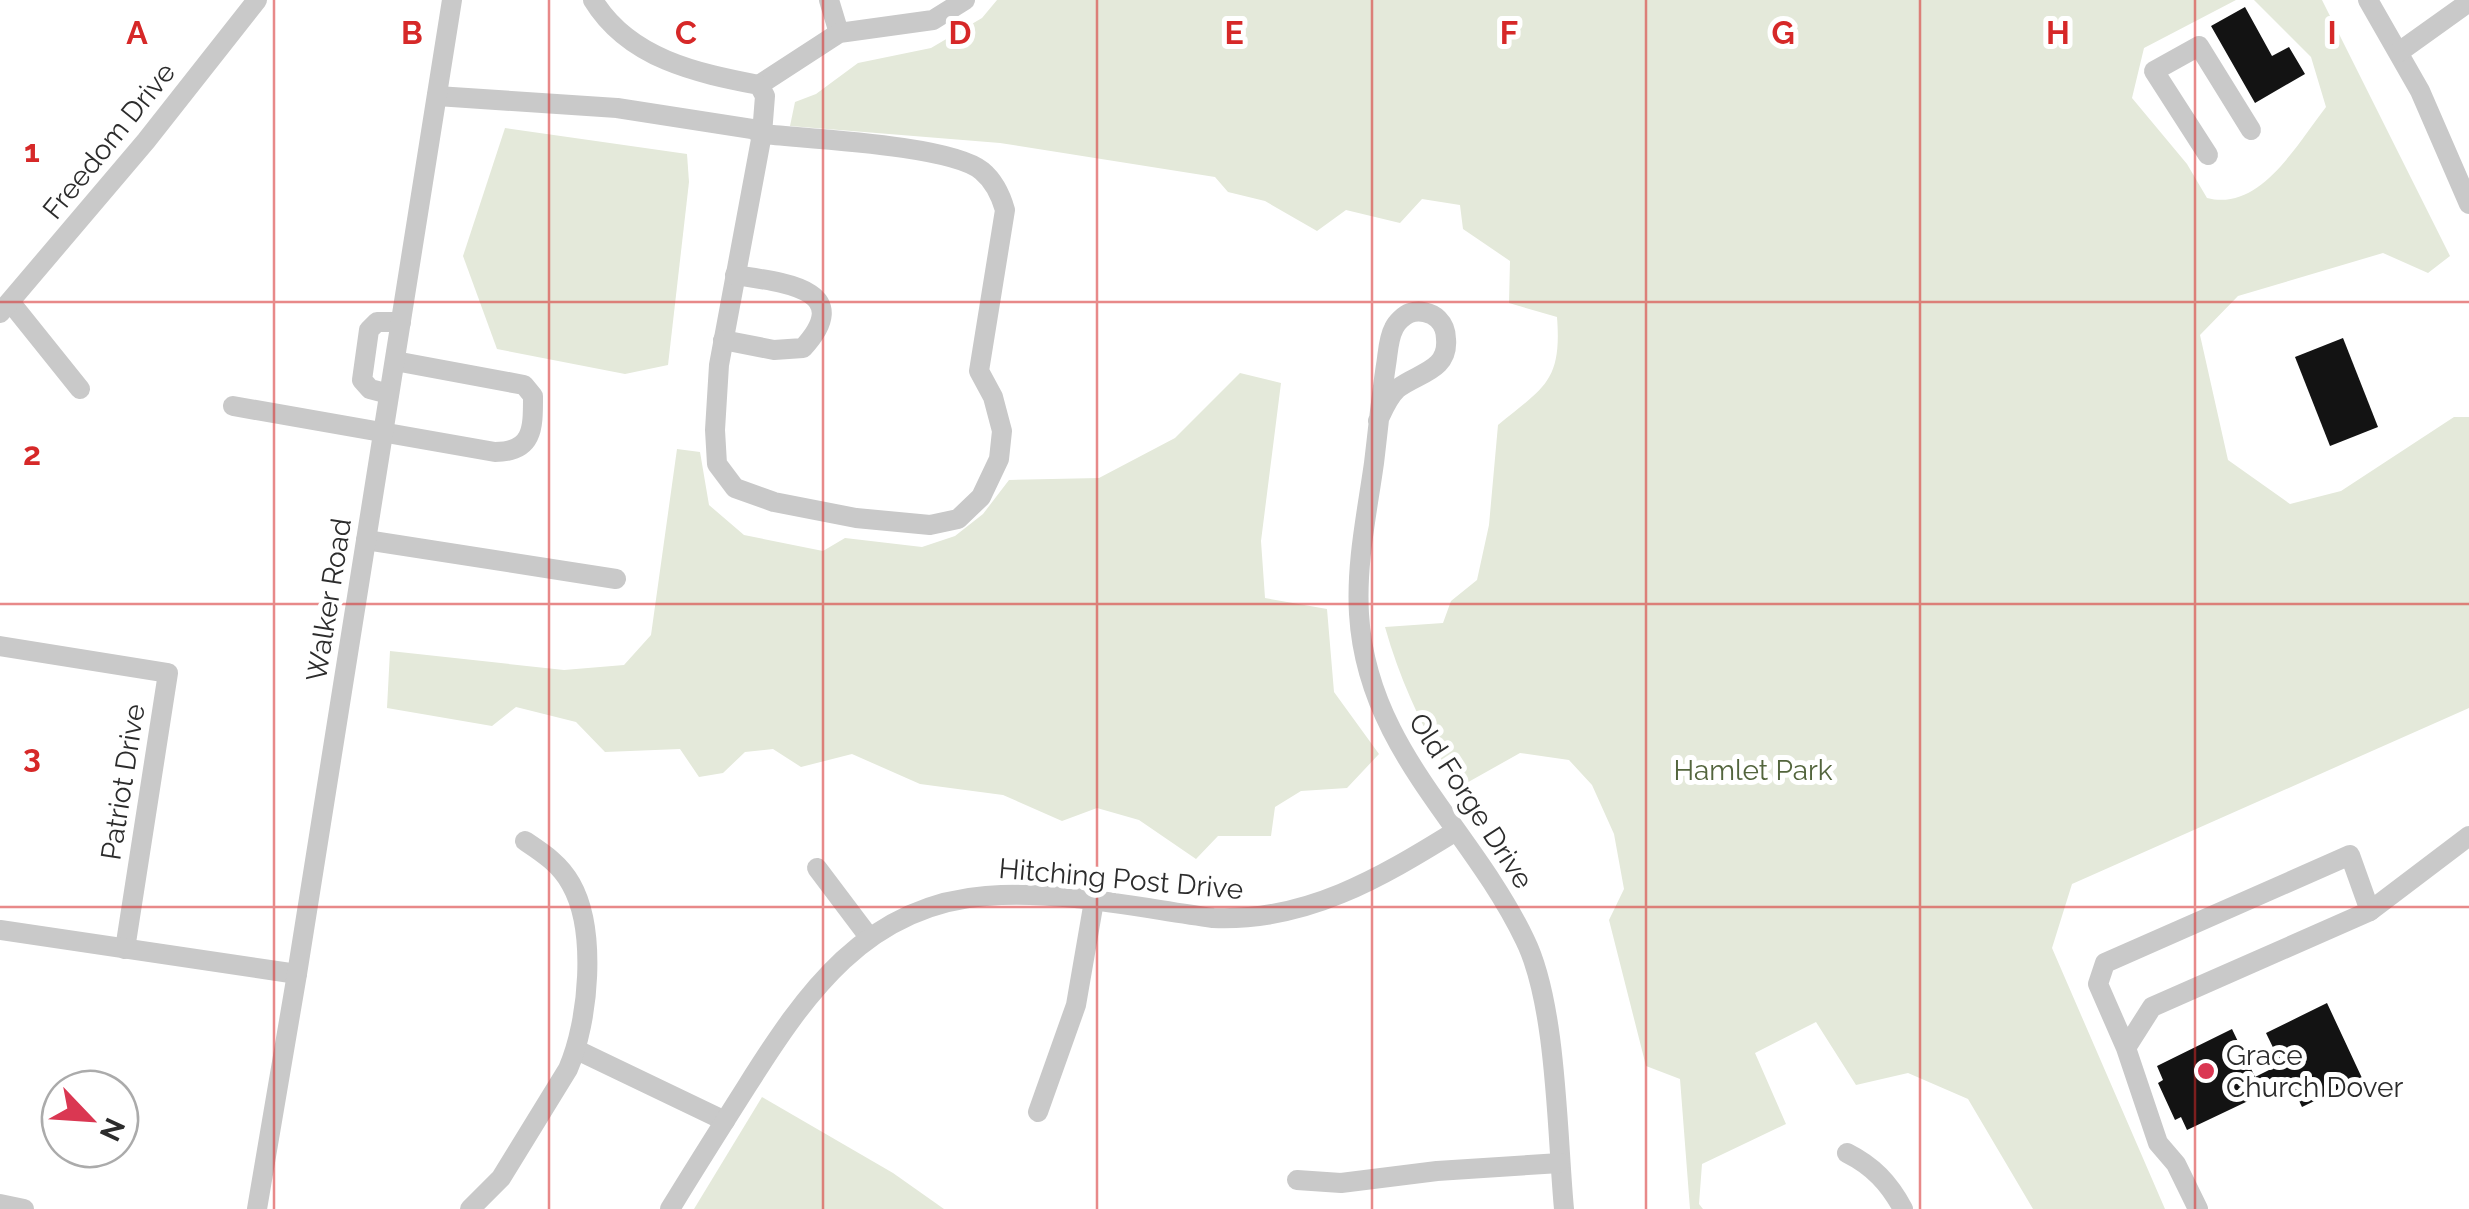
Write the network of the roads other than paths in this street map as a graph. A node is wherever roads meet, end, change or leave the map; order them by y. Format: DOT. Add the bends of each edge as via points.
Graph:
graph roads {
  1 [pos="257,0"];
  2 [pos="452,0"];
  3 [pos="593,0"];
  4 [pos="829,0"];
  5 [pos="965,0"];
  6 [pos="2368,0"];
  7 [pos="2469,2"];
  8 [pos="839,33"];
  9 [pos="2399,52"];
  10 [pos="759,86"];
  11 [pos="437,96"];
  12 [pos="2251,130"];
  13 [pos="762,134"];
  14 [pos="2208,155"];
  15 [pos="2469,204"];
  16 [pos="736,275"];
  17 [pos="5,308"];
  18 [pos="401,322"];
  19 [pos="723,340"];
  20 [pos="394,361"];
  21 [pos="80,388"];
  22 [pos="389,394"];
  23 [pos="234,406"];
  24 [pos="1378,421"];
  25 [pos="383,434"];
  26 [pos="366,540"];
  27 [pos="616,580"];
  28 [pos="0,646"];
  29 [pos="1456,831"];
  30 [pos="2469,836"];
  31 [pos="525,841"];
  32 [pos="818,868"];
  33 [pos="1094,901"];
  34 [pos="2370,911"];
  35 [pos="0,930"];
  36 [pos="870,936"];
  37 [pos="126,949"];
  38 [pos="298,974"];
  39 [pos="2126,1048"];
  40 [pos="576,1050"];
  41 [pos="1038,1112"];
  42 [pos="724,1121"];
  43 [pos="1847,1153"];
  44 [pos="1560,1163"];
  45 [pos="1297,1180"];
  46 [pos="0,1204"];
  47 [pos="24,1209"];
  48 [pos="257,1209"];
  49 [pos="470,1209"];
  50 [pos="670,1209"];
  51 [pos="1564,1209"];
  52 [pos="1902,1209"];
  53 [pos="2198,1209"];
  1 -- 17 [label="street, Freedom Drive"];
  2 -- 11 [label="street, Walker Road"];
  3 -- 10 [label="street" via="652,56"];
  4 -- 8 [label="street"];
  5 -- 8 [label="street" via="934,20"];
  6 -- 9 [label="street"];
  7 -- 9 [label="street"];
  8 -- 10 [label="street"];
  9 -- 15 [label="street"];
  10 -- 13 [label="street" via="765,96"];
  11 -- 13 [label="street" via="617,108"];
  11 -- 18 [label="street, Walker Road"];
  12 -- 14 [label="street" via="2199,46 2154,71"];
  13 -- 16 [label="street"];
  13 -- 19 [label="street" via="951,154 982,170 1000,194 1004,210 979,371 1002,431 999,459 981,497 958,519 930,526 791,506 735,488 718,464"];
  16 -- 19 [label="street"];
  16 -- 19 [label="street" via="794,285 816,297 823,312 804,348"];
  17 -- 21 [label="street"];
  18 -- 20 [label="street, Walker Road"];
  18 -- 22 [label="street" via="377,322 369,330 362,380"];
  20 -- 22 [label="street, Walker Road"];
  20 -- 25 [label="street" via="524,385 533,396 533,426 512,452"];
  22 -- 25 [label="street, Walker Road"];
  23 -- 25 [label="street"];
  24 -- 24 [label="street, Old Forge Drive" via="1394,326 1407,314 1436,316 1447,342 1444,358 1395,390"];
  24 -- 29 [label="street, Old Forge Drive" via="1359,613 1369,676 1382,714"];
  25 -- 26 [label="street, Walker Road"];
  26 -- 27 [label="street"];
  26 -- 38 [label="street, Walker Road"];
  28 -- 37 [label="street, Patriot Drive" via="168,673"];
  29 -- 33 [label="street, Hitching Post Drive" via="1373,881 1288,912 1242,920"];
  29 -- 44 [label="street, Old Forge Drive" via="1491,875 1538,976"];
  30 -- 34 [label="street"];
  31 -- 40 [label="street" via="561,869 580,904 586,983"];
  32 -- 36 [label="street"];
  33 -- 36 [label="street, Hitching Post Drive" via="974,897"];
  33 -- 41 [label="street" via="1076,1005"];
  34 -- 39 [label="street" via="2152,1007"];
  34 -- 39 [label="street" via="2350,855 2105,962 2098,984"];
  35 -- 37 [label="street"];
  36 -- 42 [label="street, Hitching Post Drive" via="798,1007"];
  37 -- 38 [label="street"];
  38 -- 48 [label="street, Walker Road"];
  39 -- 53 [label="street" via="2158,1144"];
  40 -- 42 [label="street"];
  40 -- 49 [label="street" via="501,1178"];
  42 -- 50 [label="street, Hitching Post Drive"];
  43 -- 52 [label="street" via="1891,1186"];
  44 -- 45 [label="street" via="1341,1183"];
  44 -- 51 [label="street, Old Forge Drive"];
  46 -- 47 [label="street"];
}
